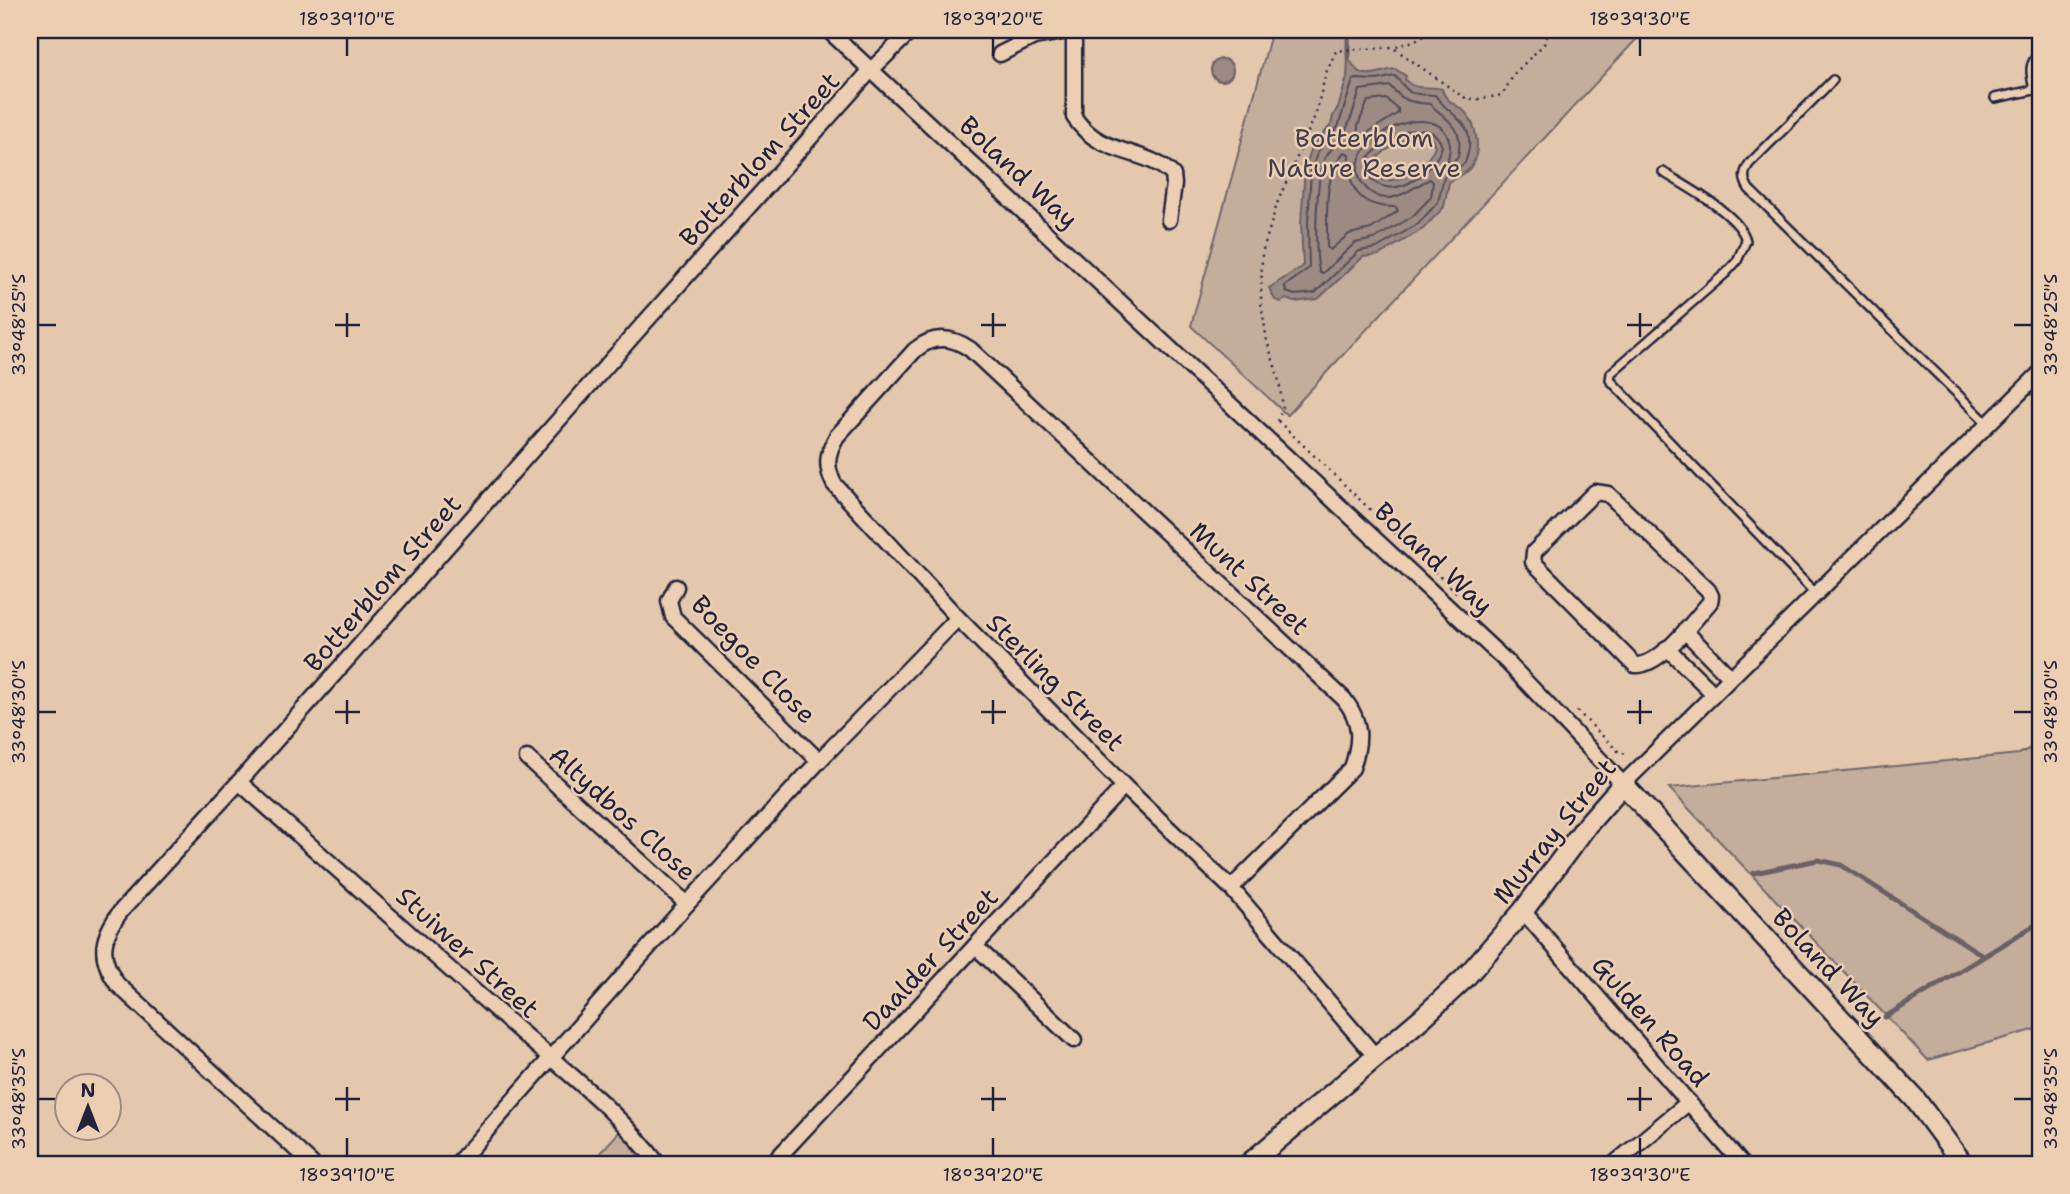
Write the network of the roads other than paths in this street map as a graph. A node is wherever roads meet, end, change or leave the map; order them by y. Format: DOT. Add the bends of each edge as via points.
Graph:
graph roads {
  1 [pos="828,30"];
  2 [pos="912,30"];
  3 [pos="1074,30"];
  4 [pos="2040,53"];
  5 [pos="1000,54"];
  6 [pos="871,70"];
  7 [pos="1833,80"];
  8 [pos="2037,90"];
  9 [pos="1995,98"];
  10 [pos="1663,172"];
  11 [pos="1169,220"];
  12 [pos="938,338"];
  13 [pos="2040,373"];
  14 [pos="1988,424"];
  15 [pos="676,587"];
  16 [pos="1815,593"];
  17 [pos="958,618"];
  18 [pos="1685,631"];
  19 [pos="1667,648"];
  20 [pos="1730,677"];
  21 [pos="1714,694"];
  22 [pos="527,758"];
  23 [pos="819,761"];
  24 [pos="239,782"];
  25 [pos="1623,784"];
  26 [pos="1124,786"];
  27 [pos="1231,888"];
  28 [pos="687,904"];
  29 [pos="1523,911"];
  30 [pos="975,946"];
  31 [pos="1074,1040"];
  32 [pos="1376,1057"];
  33 [pos="550,1059"];
  34 [pos="1689,1102"];
  35 [pos="313,1164"];
  36 [pos="457,1164"];
  37 [pos="658,1164"];
  38 [pos="772,1164"];
  39 [pos="1249,1164"];
  40 [pos="1614,1164"];
  41 [pos="1742,1164"];
  42 [pos="1964,1164"];
  1 -- 6 [label="street, Boland Way"];
  2 -- 6 [label="street, Botterblom Street"];
  3 -- 5 [label="street" via="1034,37"];
  3 -- 11 [label="street" via="1074,117 1101,143 1159,165 1173,176"];
  4 -- 8 [label="lane" via="2030,67"];
  6 -- 24 [label="street, Botterblom Street"];
  6 -- 25 [label="street, Boland Way" via="1507,662"];
  7 -- 14 [label="lane" via="1749,164 1744,181"];
  8 -- 9 [label="lane"];
  10 -- 16 [label="lane" via="1729,216 1746,241 1726,273 1611,373 1610,380"];
  12 -- 17 [label="street, Sterling Street" via="915,350 837,436 827,466 845,498"];
  12 -- 27 [label="street, Munt Street" via="970,349 1353,711 1360,734 1352,768"];
  13 -- 14 [label="street, Murray Street"];
  14 -- 16 [label="street, Murray Street"];
  15 -- 23 [label="street, Boegoe Close" via="669,601 673,617"];
  16 -- 20 [label="street, Murray Street"];
  17 -- 23 [label="street"];
  17 -- 26 [label="street, Sterling Street"];
  18 -- 19 [label="street"];
  18 -- 19 [label="street" via="1710,602 1708,590 1608,495 1595,492 1534,552 1533,562 1636,665 1647,664"];
  18 -- 20 [label="street"];
  19 -- 21 [label="street"];
  20 -- 21 [label="street, Murray Street"];
  21 -- 25 [label="street, Murray Street"];
  22 -- 28 [label="street, Altydbos Close"];
  23 -- 28 [label="street"];
  24 -- 33 [label="street, Stuiwer Street"];
  24 -- 35 [label="street, Botterblom Street" via="121,911 109,928 105,962 117,984"];
  25 -- 29 [label="street, Murray Street"];
  25 -- 42 [label="street, Boland Way" via="1915,1098"];
  26 -- 27 [label="street, Sterling Street"];
  26 -- 30 [label="street, Daalder Street"];
  27 -- 32 [label="street, Sterling Street"];
  28 -- 33 [label="street"];
  29 -- 32 [label="street, Murray Street" via="1465,978"];
  29 -- 34 [label="street, Gulden Road"];
  30 -- 31 [label="street"];
  30 -- 38 [label="street, Daalder Street"];
  32 -- 39 [label="street, Murray Street"];
  33 -- 36 [label="street"];
  33 -- 37 [label="street, Stuiwer Street" via="612,1110"];
  34 -- 40 [label="street"];
  34 -- 41 [label="street, Gulden Road"];
}
